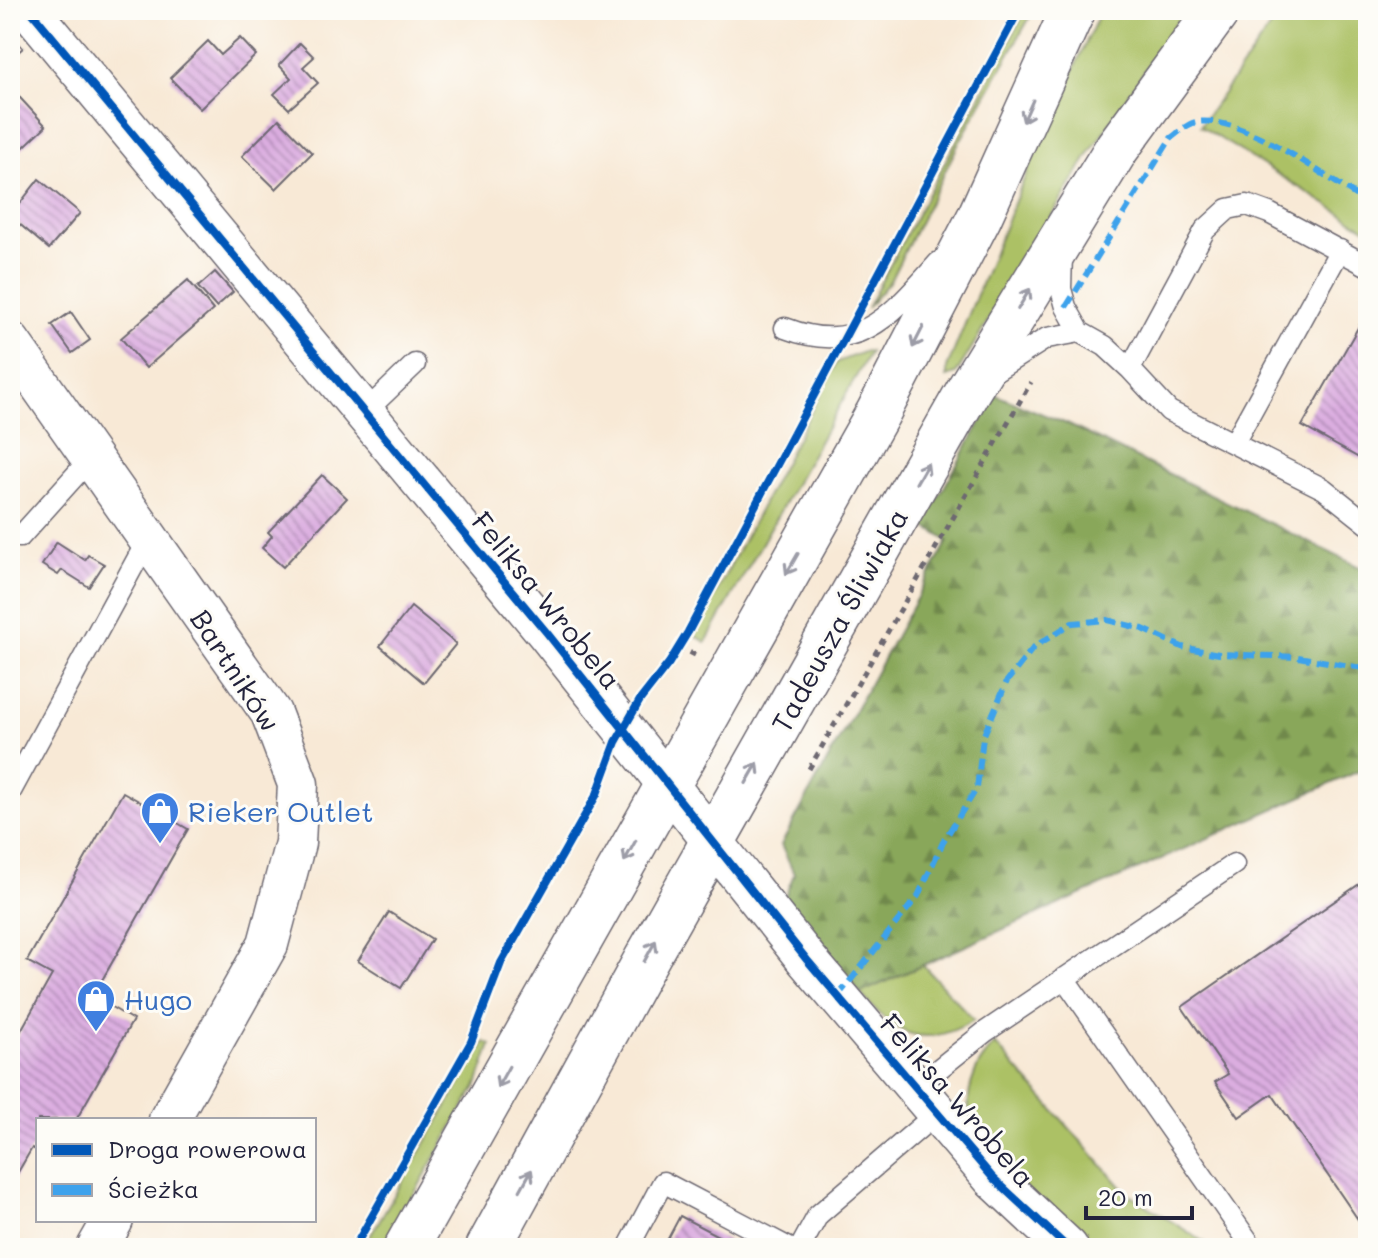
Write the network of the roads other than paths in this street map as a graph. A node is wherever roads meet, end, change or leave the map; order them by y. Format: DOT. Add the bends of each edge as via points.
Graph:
graph roads {
  1 [pos="30,10"];
  2 [pos="1073,10"];
  3 [pos="1218,10"];
  4 [pos="979,218"];
  5 [pos="1069,226"];
  6 [pos="1340,250"];
  7 [pos="1368,266"];
  8 [pos="785,328"];
  9 [pos="1080,332"];
  10 [pos="10,342"];
  11 [pos="415,364"];
  12 [pos="1130,369"];
  13 [pos="969,389"];
  14 [pos="364,413"];
  15 [pos="1234,443"];
  16 [pos="92,457"];
  17 [pos="1363,515"];
  18 [pos="10,535"];
  19 [pos="148,539"];
  20 [pos="669,782"];
  21 [pos="10,793"];
  22 [pos="713,840"];
  23 [pos="1234,864"];
  24 [pos="1064,978"];
  25 [pos="926,1100"];
  26 [pos="170,1118"];
  27 [pos="112,1222"];
  28 [pos="97,1248"];
  29 [pos="406,1248"];
  30 [pos="488,1248"];
  31 [pos="628,1248"];
  32 [pos="789,1248"];
  33 [pos="800,1248"];
  34 [pos="1068,1248"];
  35 [pos="1253,1248"];
  1 -- 14 [label="street, Feliksa Wrobela"];
  2 -- 4 [label="main road, one-way"];
  3 -- 5 [label="main road, Tadeusza Śliwiaka" via="1117,148"];
  4 -- 8 [label="lane" via="901,303 859,334 824,340"];
  4 -- 20 [label="main road, one-way" via="878,413"];
  5 -- 9 [label="lane" via="1061,289"];
  13 -- 5 [label="main road, Tadeusza Śliwiaka, one-way"];
  6 -- 7 [label="lane"];
  6 -- 12 [label="lane" via="1258,209 1228,209 1205,230"];
  6 -- 15 [label="lane"];
  9 -- 12 [label="lane"];
  9 -- 13 [label="lane" via="1028,347"];
  10 -- 16 [label="street, Bartników"];
  11 -- 14 [label="lane"];
  12 -- 15 [label="lane" via="1169,411"];
  22 -- 13 [label="main road, Tadeusza Śliwiaka, one-way"];
  14 -- 20 [label="street, Feliksa Wrobela"];
  15 -- 17 [label="lane"];
  16 -- 18 [label="lane" via="20,537"];
  16 -- 19 [label="street, Bartników"];
  19 -- 21 [label="lane"];
  19 -- 26 [label="street, Bartników" via="271,713 298,784 295,843 268,944"];
  20 -- 22 [label="street, Feliksa Wrobela"];
  20 -- 29 [label="main road, one-way"];
  22 -- 25 [label="street, Feliksa Wrobela"];
  30 -- 22 [label="main road, Tadeusza Śliwiaka, one-way"];
  23 -- 24 [label="lane"];
  24 -- 25 [label="lane" via="985,1032"];
  24 -- 35 [label="lane"];
  25 -- 33 [label="lane" via="818,1215"];
  25 -- 34 [label="street, Feliksa Wrobela" via="993,1178"];
  27 -- 28 [label="street"];
  31 -- 32 [label="lane" via="663,1182"];
}
